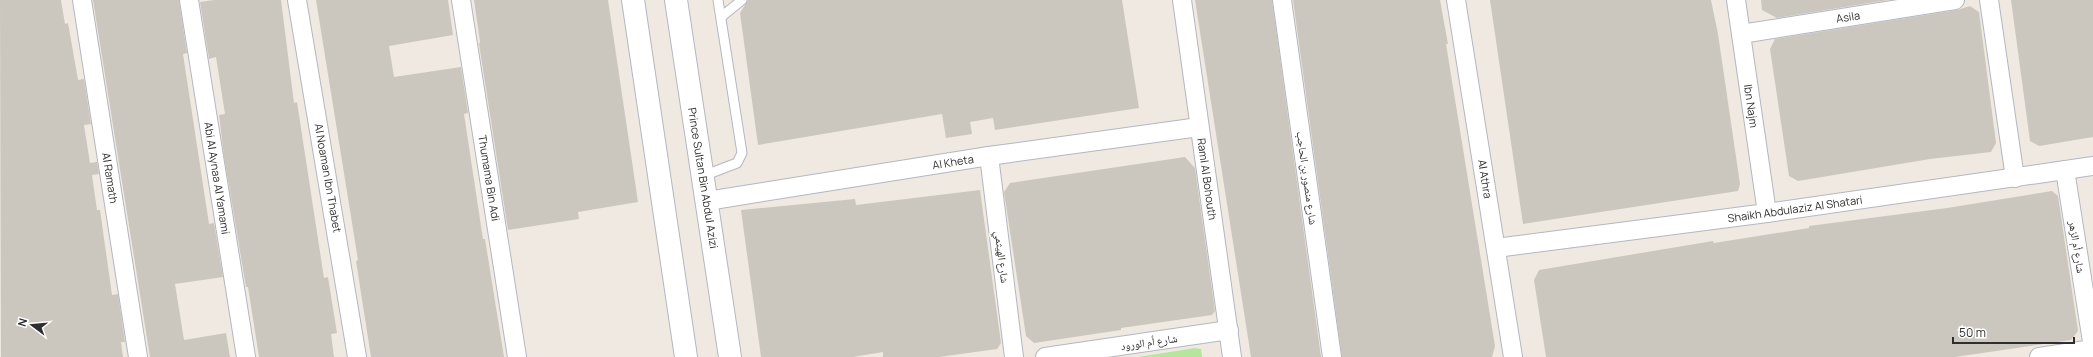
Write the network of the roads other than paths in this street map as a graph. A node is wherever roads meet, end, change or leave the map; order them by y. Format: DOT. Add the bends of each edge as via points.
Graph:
graph roads {
  1 [pos="82,0"];
  2 [pos="189,0"];
  3 [pos="297,0"];
  4 [pos="461,0"];
  5 [pos="633,0"];
  6 [pos="676,0"];
  7 [pos="718,0"];
  8 [pos="742,0"];
  9 [pos="1182,0"];
  10 [pos="1282,0"];
  11 [pos="1456,0"];
  12 [pos="1736,0"];
  13 [pos="1956,0"];
  14 [pos="1989,0"];
  15 [pos="1896,5"];
  16 [pos="720,16"];
  17 [pos="1741,34"];
  18 [pos="1199,127"];
  19 [pos="989,156"];
  20 [pos="2093,166"];
  21 [pos="2065,170"];
  22 [pos="703,176"];
  23 [pos="2015,178"];
  24 [pos="707,201"];
  25 [pos="1767,213"];
  26 [pos="1496,248"];
  27 [pos="1229,330"];
  28 [pos="2093,348"];
  29 [pos="138,357"];
  30 [pos="246,357"];
  31 [pos="358,357"];
  32 [pos="516,357"];
  33 [pos="686,357"];
  34 [pos="730,357"];
  35 [pos="1014,357"];
  36 [pos="1045,357"];
  37 [pos="1232,357"];
  38 [pos="1332,357"];
  39 [pos="1514,357"];
  40 [pos="2039,357"];
  1 -- 29 [label="street, Al Ramath"];
  2 -- 30 [label="street, Abi Al Aynaa Al Yamami"];
  3 -- 31 [label="street, Al Noaman Ibn Thabet"];
  4 -- 32 [label="street, Thumama Bin Adi"];
  5 -- 33 [label="street"];
  6 -- 22 [label="street, Prince Sultan Bin Abdul Azizi"];
  7 -- 16 [label="lane"];
  8 -- 16 [label="lane"];
  9 -- 18 [label="street, Raml Al Bohouth"];
  10 -- 38 [label="street, شارع منصور بن الحاجب"];
  11 -- 26 [label="street, Al Athra"];
  12 -- 17 [label="street, Ibn Najm"];
  13 -- 15 [label="street, Asila"];
  14 -- 23 [label="street"];
  15 -- 17 [label="street, Asila"];
  16 -- 22 [label="lane" via="742,154 737,163"];
  17 -- 25 [label="street, Ibn Najm"];
  18 -- 19 [label="street, Al Kheta"];
  18 -- 27 [label="street, Raml Al Bohouth"];
  19 -- 24 [label="street, Al Kheta"];
  19 -- 35 [label="street, شارع الهيثمي"];
  20 -- 21 [label="street, Shaikh Abdulaziz Al Shatari"];
  21 -- 23 [label="street, Shaikh Abdulaziz Al Shatari"];
  21 -- 28 [label="street, شارع أم الزهر"];
  22 -- 24 [label="street, Prince Sultan Bin Abdul Azizi"];
  23 -- 25 [label="street, Shaikh Abdulaziz Al Shatari"];
  24 -- 34 [label="street, Prince Sultan Bin Abdul Azizi"];
  25 -- 26 [label="street, Shaikh Abdulaziz Al Shatari"];
  26 -- 39 [label="street, Al Athra"];
  27 -- 36 [label="street, شارع أم الورود"];
  27 -- 37 [label="street, Raml Al Bohouth"];
  28 -- 40 [label="street"];
}
